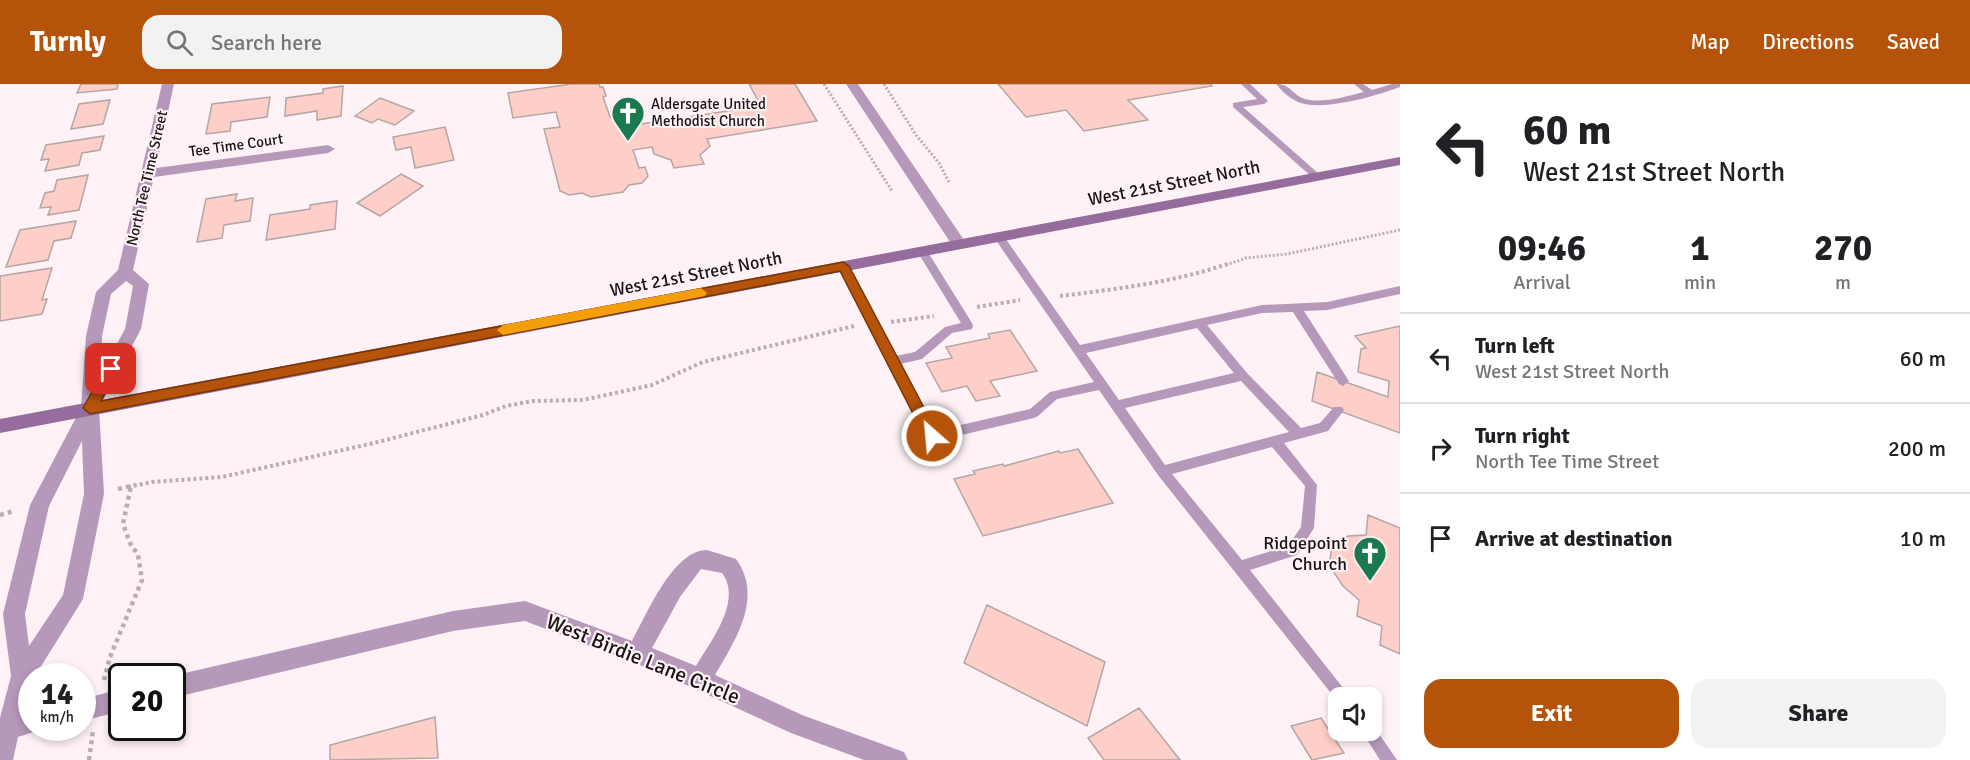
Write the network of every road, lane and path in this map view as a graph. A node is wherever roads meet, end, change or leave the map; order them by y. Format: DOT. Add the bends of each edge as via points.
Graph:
graph roads {
  1 [pos="168,84"];
  2 [pos="824,84"];
  3 [pos="852,84"];
  4 [pos="884,84"];
  5 [pos="1245,84"];
  6 [pos="1280,84"];
  7 [pos="1358,84"];
  8 [pos="1399,84"];
  9 [pos="1370,93"];
  10 [pos="328,149"];
  11 [pos="1400,161"];
  12 [pos="148,173"];
  13 [pos="1316,176"];
  14 [pos="950,184"];
  15 [pos="892,191"];
  16 [pos="1400,230"];
  17 [pos="999,237"];
  18 [pos="958,244"];
  19 [pos="922,251"];
  20 [pos="843,266"];
  21 [pos="125,272"];
  22 [pos="1400,290"];
  23 [pos="1041,298"];
  24 [pos="1296,307"];
  25 [pos="959,311"];
  26 [pos="1199,323"];
  27 [pos="873,324"];
  28 [pos="1078,350"];
  29 [pos="892,361"];
  30 [pos="1243,376"];
  31 [pos="1343,381"];
  32 [pos="1102,385"];
  33 [pos="1116,405"];
  34 [pos="90,408"];
  35 [pos="1338,410"];
  36 [pos="0,426"];
  37 [pos="1299,434"];
  38 [pos="1275,441"];
  39 [pos="1162,471"];
  40 [pos="130,486"];
  41 [pos="94,494"];
  42 [pos="40,505"];
  43 [pos="0,515"];
  44 [pos="1240,567"];
  45 [pos="637,653"];
  46 [pos="20,663"];
  47 [pos="30,663"];
  48 [pos="700,680"];
  49 [pos="186,684"];
  50 [pos="1335,687"];
  51 [pos="18,692"];
  52 [pos="96,693"];
  53 [pos="18,726"];
  54 [pos="9,728"];
  55 [pos="89,741"];
  56 [pos="1376,741"];
  57 [pos="2,760"];
  58 [pos="89,760"];
  59 [pos="896,760"];
  60 [pos="1389,760"];
  1 -- 12 [label="street, North Tee Time Street"];
  2 -- 15 [label="path"];
  3 -- 18 [label="street"];
  4 -- 14 [label="path"];
  5 -- 13 [label="lane" via="1264,101 1236,105"];
  6 -- 9 [label="lane" via="1296,97 1314,103"];
  7 -- 9 [label="lane"];
  8 -- 9 [label="lane"];
  10 -- 12 [label="street, Tee Time Court"];
  11 -- 13 [label="main road, West 21st Street North"];
  12 -- 21 [label="street, North Tee Time Street"];
  13 -- 17 [label="main road, West 21st Street North"];
  16 -- 23 [label="path" via="1287,255 1246,258 1205,272 1118,289"];
  17 -- 18 [label="main road, West 21st Street North"];
  17 -- 23 [label="lane"];
  18 -- 19 [label="main road, West 21st Street North"];
  19 -- 20 [label="main road, West 21st Street North"];
  19 -- 25 [label="lane"];
  20 -- 27 [label="lane"];
  20 -- 34 [label="main road, West 21st Street North"];
  21 -- 34 [label="street" via="104,292 94,336"];
  21 -- 34 [label="street" via="141,284 133,329"];
  22 -- 24 [label="lane" via="1327,306"];
  23 -- 25 [label="path"];
  23 -- 28 [label="lane"];
  24 -- 26 [label="lane" via="1262,309"];
  24 -- 31 [label="lane"];
  25 -- 27 [label="path"];
  25 -- 29 [label="lane" via="968,326 948,330 918,356"];
  26 -- 28 [label="lane"];
  26 -- 30 [label="lane"];
  27 -- 29 [label="lane"];
  27 -- 40 [label="path" via="834,329 704,362 652,385 583,400 506,406 374,443 222,477"];
  28 -- 32 [label="lane"];
  29 -- 32 [label="lane" via="932,436 1034,413 1054,395"];
  30 -- 33 [label="lane"];
  30 -- 37 [label="lane"];
  32 -- 33 [label="lane"];
  33 -- 39 [label="lane"];
  34 -- 36 [label="main road, West 21st Street North"];
  34 -- 41 [label="street"];
  34 -- 42 [label="street"];
  35 -- 37 [label="lane" via="1324,427"];
  37 -- 38 [label="lane"];
  38 -- 39 [label="lane"];
  38 -- 44 [label="lane" via="1311,485 1307,528 1292,551"];
  39 -- 44 [label="lane"];
  40 -- 41 [label="path"];
  40 -- 52 [label="path" via="123,524 138,555 142,580"];
  41 -- 47 [label="street" via="73,598"];
  42 -- 43 [label="path"];
  42 -- 46 [label="street" via="14,614"];
  44 -- 50 [label="lane"];
  45 -- 48 [label="street, West Birdie Lane Circle"];
  45 -- 48 [label="street" via="692,563 701,559 729,566 739,591 736,611"];
  45 -- 49 [label="street, West Birdie Lane Circle" via="525,611 453,621"];
  48 -- 59 [label="street, West Birdie Lane Circle" via="799,725"];
  51 -- 54 [label="street"];
  53 -- 54 [label="street"];
  54 -- 57 [label="street"];
  55 -- 58 [label="path"];
  56 -- 60 [label="lane"];
}
